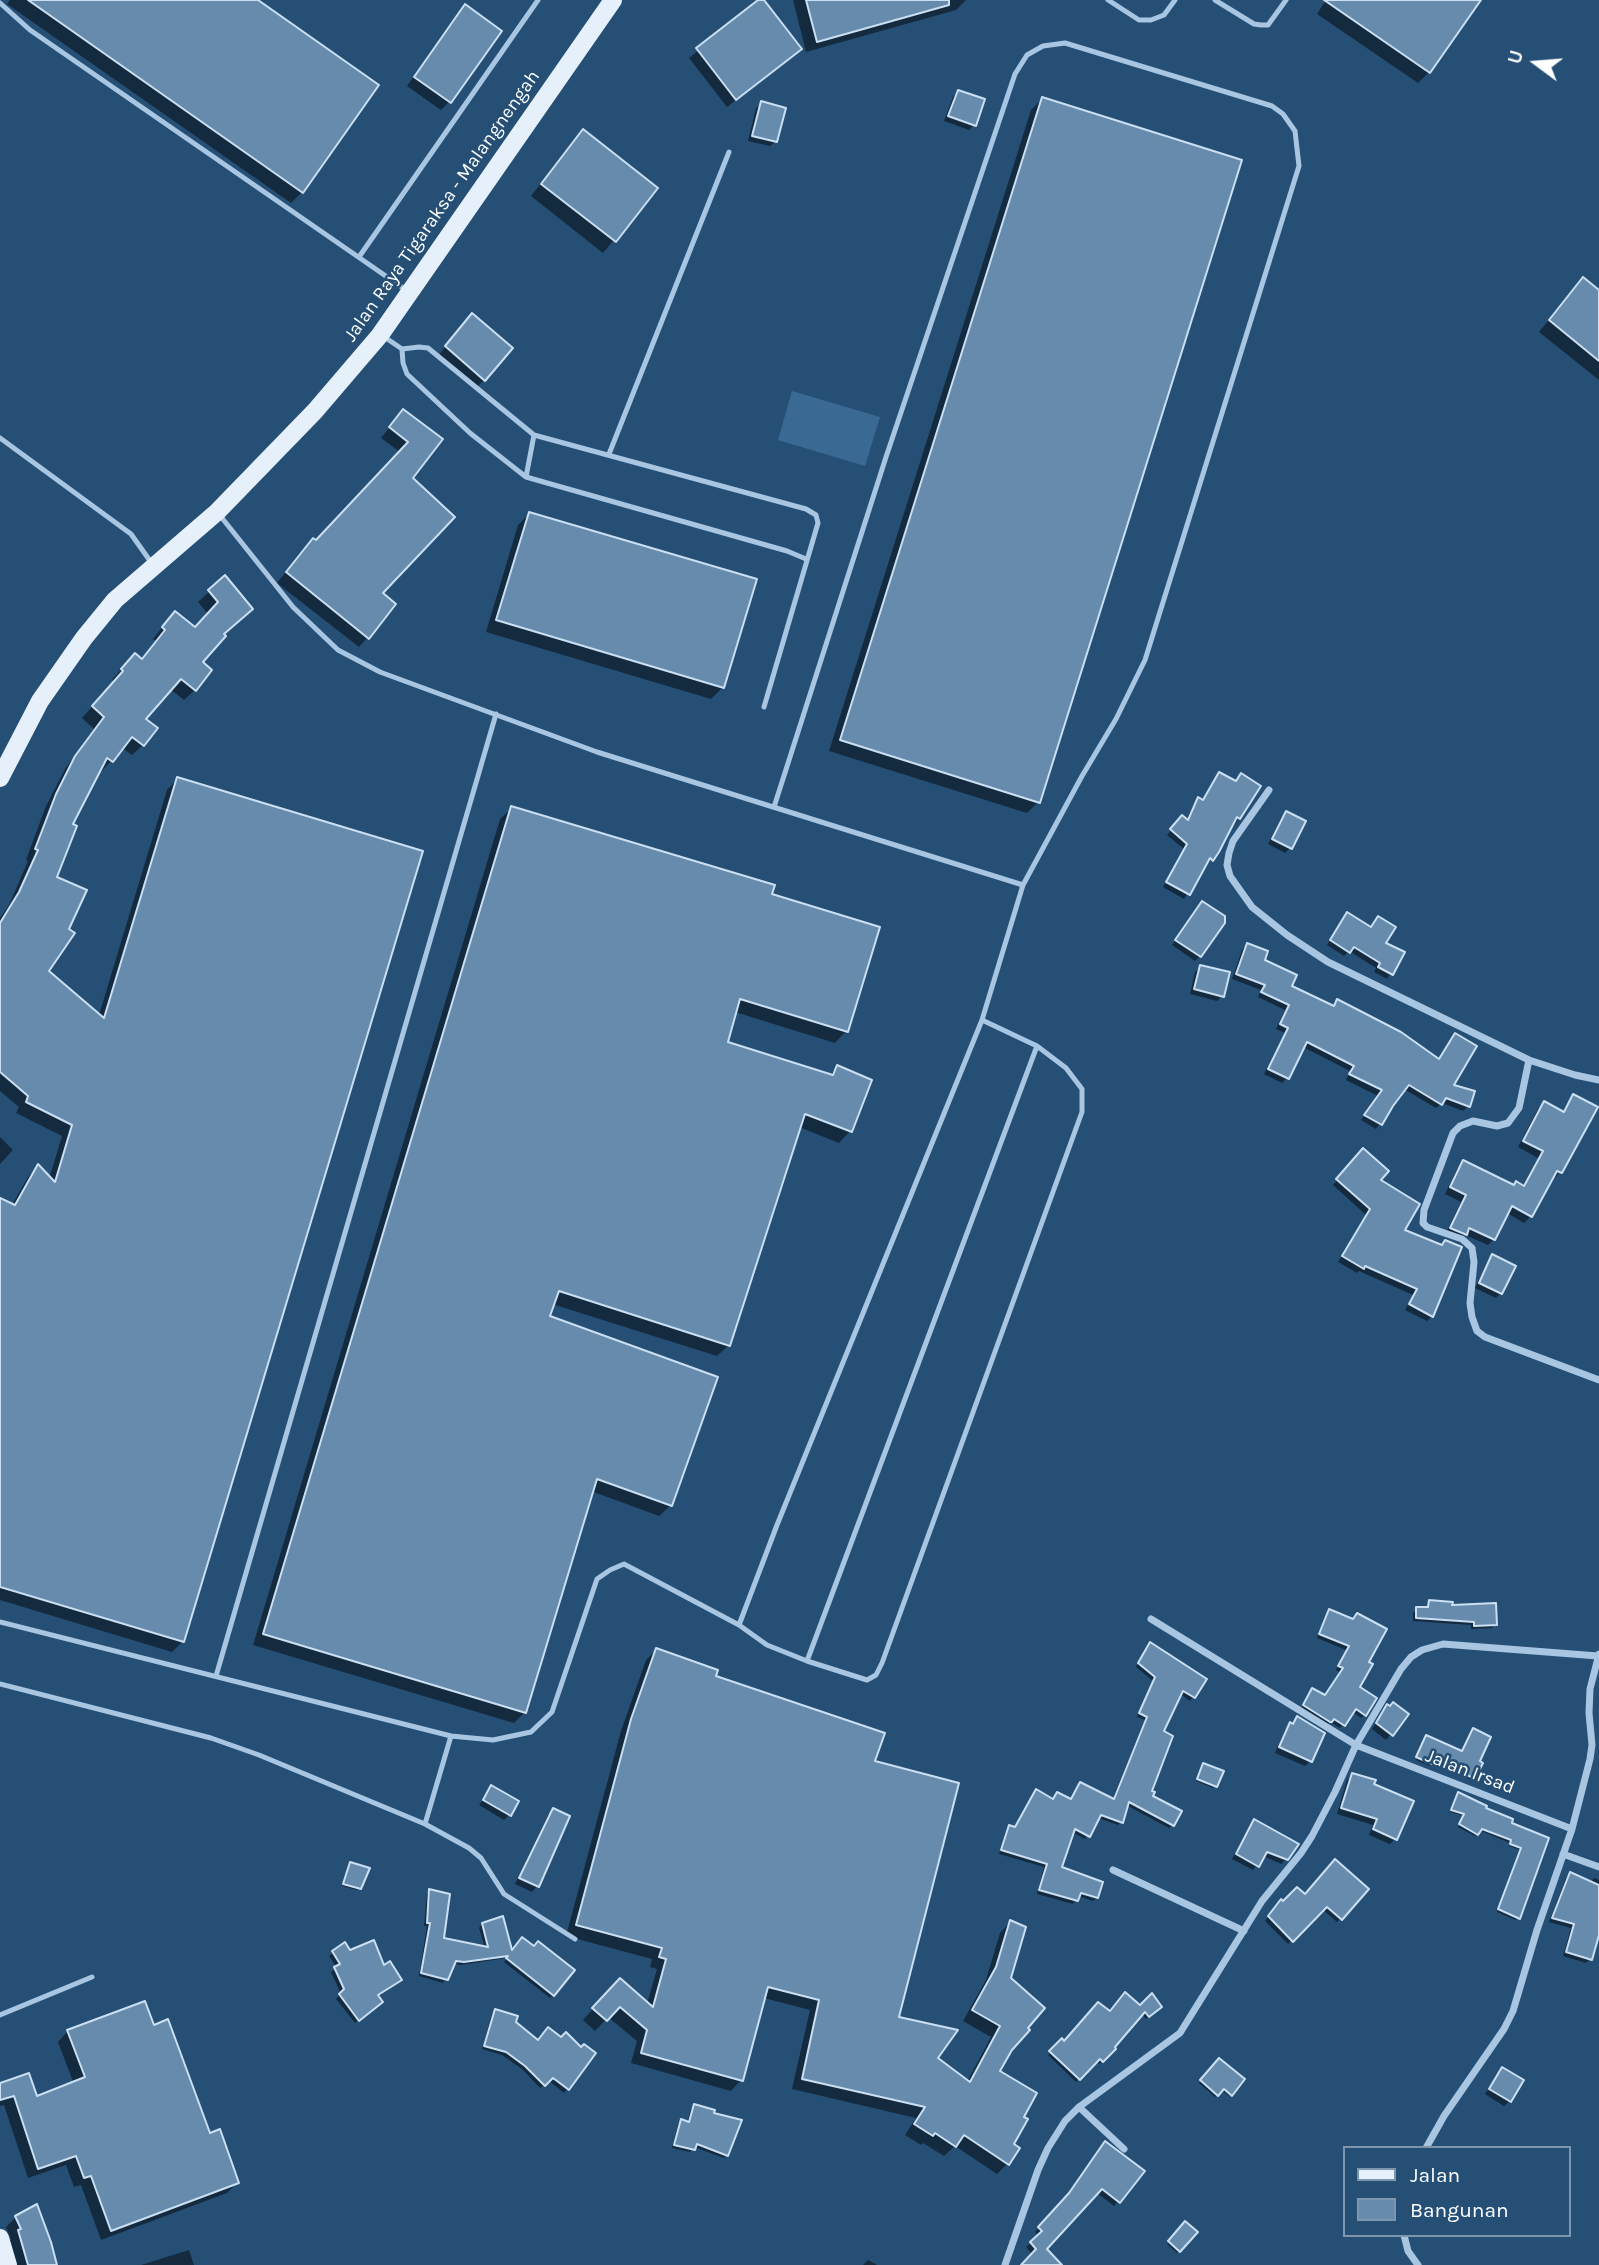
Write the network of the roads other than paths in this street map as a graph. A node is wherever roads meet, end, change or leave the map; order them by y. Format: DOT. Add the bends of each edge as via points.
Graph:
graph roads {
  1 [pos="537,0"];
  2 [pos="613,0"];
  3 [pos="1108,0"];
  4 [pos="1175,0"];
  5 [pos="1215,0"];
  6 [pos="1286,0"];
  7 [pos="0,4"];
  8 [pos="729,152"];
  9 [pos="359,257"];
  10 [pos="409,293"];
  11 [pos="380,335"];
  12 [pos="402,349"];
  13 [pos="534,435"];
  14 [pos="0,438"];
  15 [pos="609,454"];
  16 [pos="526,477"];
  17 [pos="217,512"];
  18 [pos="806,559"];
  19 [pos="154,566"];
  20 [pos="764,707"];
  21 [pos="496,714"];
  22 [pos="0,778"];
  23 [pos="1269,789"];
  24 [pos="775,807"];
  25 [pos="1023,885"];
  26 [pos="982,1020"];
  27 [pos="1037,1046"];
  28 [pos="1529,1060"];
  29 [pos="1599,1080"];
  30 [pos="1599,1380"];
  31 [pos="1151,1619"];
  32 [pos="0,1622"];
  33 [pos="739,1625"];
  34 [pos="1599,1655"];
  35 [pos="807,1661"];
  36 [pos="216,1676"];
  37 [pos="0,1684"];
  38 [pos="451,1736"];
  39 [pos="1356,1745"];
  40 [pos="425,1824"];
  41 [pos="1572,1829"];
  42 [pos="1563,1854"];
  43 [pos="1599,1867"];
  44 [pos="1114,1870"];
  45 [pos="1244,1931"];
  46 [pos="575,1939"];
  47 [pos="92,1977"];
  48 [pos="0,2015"];
  49 [pos="1079,2107"];
  50 [pos="1427,2146"];
  51 [pos="1124,2150"];
  52 [pos="1404,2237"];
  53 [pos="0,2238"];
  54 [pos="8,2265"];
  55 [pos="1005,2265"];
  56 [pos="1418,2265"];
  1 -- 9 [label="lane"];
  2 -- 10 [label="main road, Jalan Raya Tigaraksa - Malangnengah"];
  3 -- 4 [label="lane" via="1139,20 1151,20 1164,15"];
  5 -- 6 [label="lane" via="1261,25 1268,24"];
  7 -- 9 [label="lane" via="30,30"];
  8 -- 15 [label="lane"];
  9 -- 10 [label="lane"];
  10 -- 11 [label="main road, Jalan Raya Tigaraksa - Malangnengah"];
  11 -- 12 [label="lane"];
  11 -- 17 [label="main road, Jalan Raya Tigaraksa - Malangnengah"];
  12 -- 13 [label="lane" via="428,348"];
  12 -- 16 [label="lane" via="407,374"];
  13 -- 15 [label="lane"];
  13 -- 16 [label="lane"];
  14 -- 19 [label="lane" via="131,534"];
  15 -- 18 [label="lane" via="806,509 816,515 818,523"];
  16 -- 18 [label="lane"];
  17 -- 19 [label="main road, Jalan Raya Tigaraksa - Malangnengah"];
  17 -- 21 [label="lane" via="293,607 338,650 380,672"];
  18 -- 20 [label="lane"];
  19 -- 22 [label="main road, Jalan Raya Tigaraksa - Malangnengah" via="116,600 84,638 40,701"];
  21 -- 24 [label="lane" via="597,752"];
  21 -- 36 [label="lane"];
  23 -- 28 [label="street" via="1233,841 1227,865 1252,907 1328,962"];
  24 -- 25 [label="lane"];
  24 -- 25 [label="lane" via="886,457 1015,74 1027,55 1043,46 1065,44 1272,106 1294,131 1299,166 1145,660"];
  25 -- 26 [label="lane"];
  26 -- 27 [label="lane"];
  26 -- 33 [label="lane"];
  27 -- 35 [label="lane"];
  27 -- 35 [label="lane" via="1066,1068 1082,1089 1082,1112 882,1663 867,1680"];
  28 -- 29 [label="street"];
  28 -- 30 [label="street" via="1519,1108 1508,1123 1497,1126 1473,1121 1453,1133 1423,1223 1462,1238 1472,1248 1475,1262 1470,1303 1477,1331"];
  31 -- 39 [label="street, Jalan Irsad"];
  32 -- 36 [label="lane"];
  33 -- 35 [label="lane" via="767,1645"];
  33 -- 38 [label="lane" via="624,1564 597,1579 552,1712 531,1732 493,1740"];
  34 -- 39 [label="street" via="1443,1644 1422,1650 1401,1669"];
  34 -- 41 [label="street" via="1590,1689 1590,1759"];
  36 -- 38 [label="lane"];
  37 -- 40 [label="lane" via="211,1738"];
  38 -- 40 [label="lane"];
  39 -- 41 [label="street, Jalan Irsad"];
  39 -- 45 [label="street" via="1307,1844"];
  40 -- 46 [label="lane" via="469,1848 504,1894"];
  41 -- 42 [label="street"];
  42 -- 43 [label="street"];
  42 -- 50 [label="street" via="1513,2011"];
  44 -- 45 [label="street"];
  45 -- 49 [label="street" via="1180,2032"];
  47 -- 48 [label="lane"];
  49 -- 51 [label="street"];
  49 -- 55 [label="street" via="1048,2148"];
  52 -- 56 [label="street"];
  53 -- 54 [label="main road"];
}
